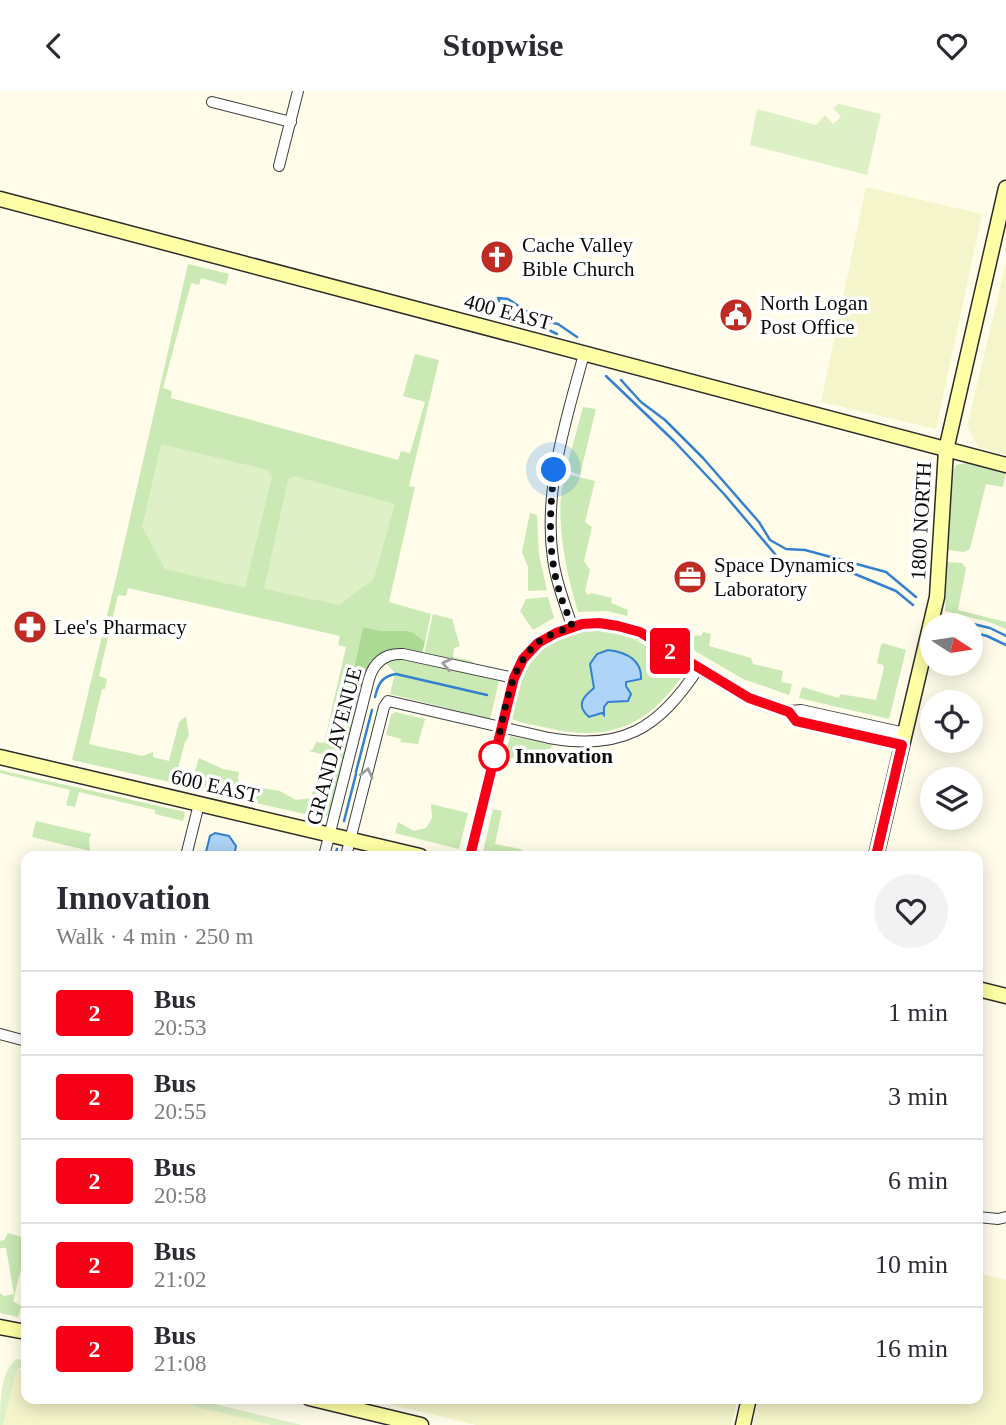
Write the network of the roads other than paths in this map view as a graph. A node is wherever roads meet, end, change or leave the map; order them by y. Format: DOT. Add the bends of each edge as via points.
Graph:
graph roads {
  1 [pos="298,91"];
  2 [pos="212,102"];
  3 [pos="290,122"];
  4 [pos="279,166"];
  5 [pos="1006,188"];
  6 [pos="0,199"];
  7 [pos="584,354"];
  8 [pos="946,450"];
  9 [pos="1006,465"];
  10 [pos="572,626"];
  11 [pos="698,669"];
  12 [pos="514,678"];
  13 [pos="501,727"];
  14 [pos="904,739"];
  15 [pos="0,757"];
  16 [pos="199,804"];
  17 [pos="329,834"];
  18 [pos="350,839"];
  19 [pos="187,851"];
  20 [pos="325,851"];
  21 [pos="347,851"];
  22 [pos="399,851"];
  23 [pos="471,851"];
  24 [pos="877,851"];
  25 [pos="983,990"];
  26 [pos="1006,996"];
  27 [pos="0,1034"];
  28 [pos="21,1040"];
  29 [pos="1006,1217"];
  30 [pos="983,1218"];
  31 [pos="0,1327"];
  32 [pos="21,1331"];
  33 [pos="334,1404"];
  34 [pos="748,1404"];
  35 [pos="421,1425"];
  36 [pos="743,1425"];
  1 -- 3 [label="street"];
  2 -- 3 [label="street"];
  3 -- 4 [label="street"];
  5 -- 8 [label="street, 1800 NORTH"];
  6 -- 7 [label="street, 400 EAST"];
  7 -- 8 [label="street, 400 EAST"];
  7 -- 10 [label="street" via="554,470 550,520 553,562"];
  8 -- 9 [label="street, 400 EAST"];
  8 -- 14 [label="street, 1800 NORTH" via="937,597"];
  10 -- 11 [label="street" via="599,623 640,632"];
  10 -- 12 [label="street" via="538,643"];
  11 -- 13 [label="street" via="662,715 637,731 608,740 566,741"];
  11 -- 14 [label="street" via="749,698 789,712 796,721"];
  12 -- 13 [label="street"];
  12 -- 17 [label="street, GRAND AVENUE, one-way" via="403,655 379,660 369,679"];
  18 -- 13 [label="street, GRAND AVENUE, one-way" via="388,701"];
  13 -- 23 [label="street"];
  14 -- 24 [label="street, 1800 NORTH"];
  15 -- 16 [label="street, 600 EAST"];
  16 -- 17 [label="street, 600 EAST"];
  16 -- 19 [label="street"];
  17 -- 18 [label="street, 600 EAST"];
  17 -- 20 [label="street, GRAND AVENUE"];
  18 -- 21 [label="street, GRAND AVENUE"];
  18 -- 22 [label="street, 600 EAST"];
  25 -- 26 [label="street"];
  27 -- 28 [label="street"];
  29 -- 30 [label="street"];
  31 -- 32 [label="street"];
  33 -- 35 [label="street"];
  34 -- 36 [label="street"];
}
